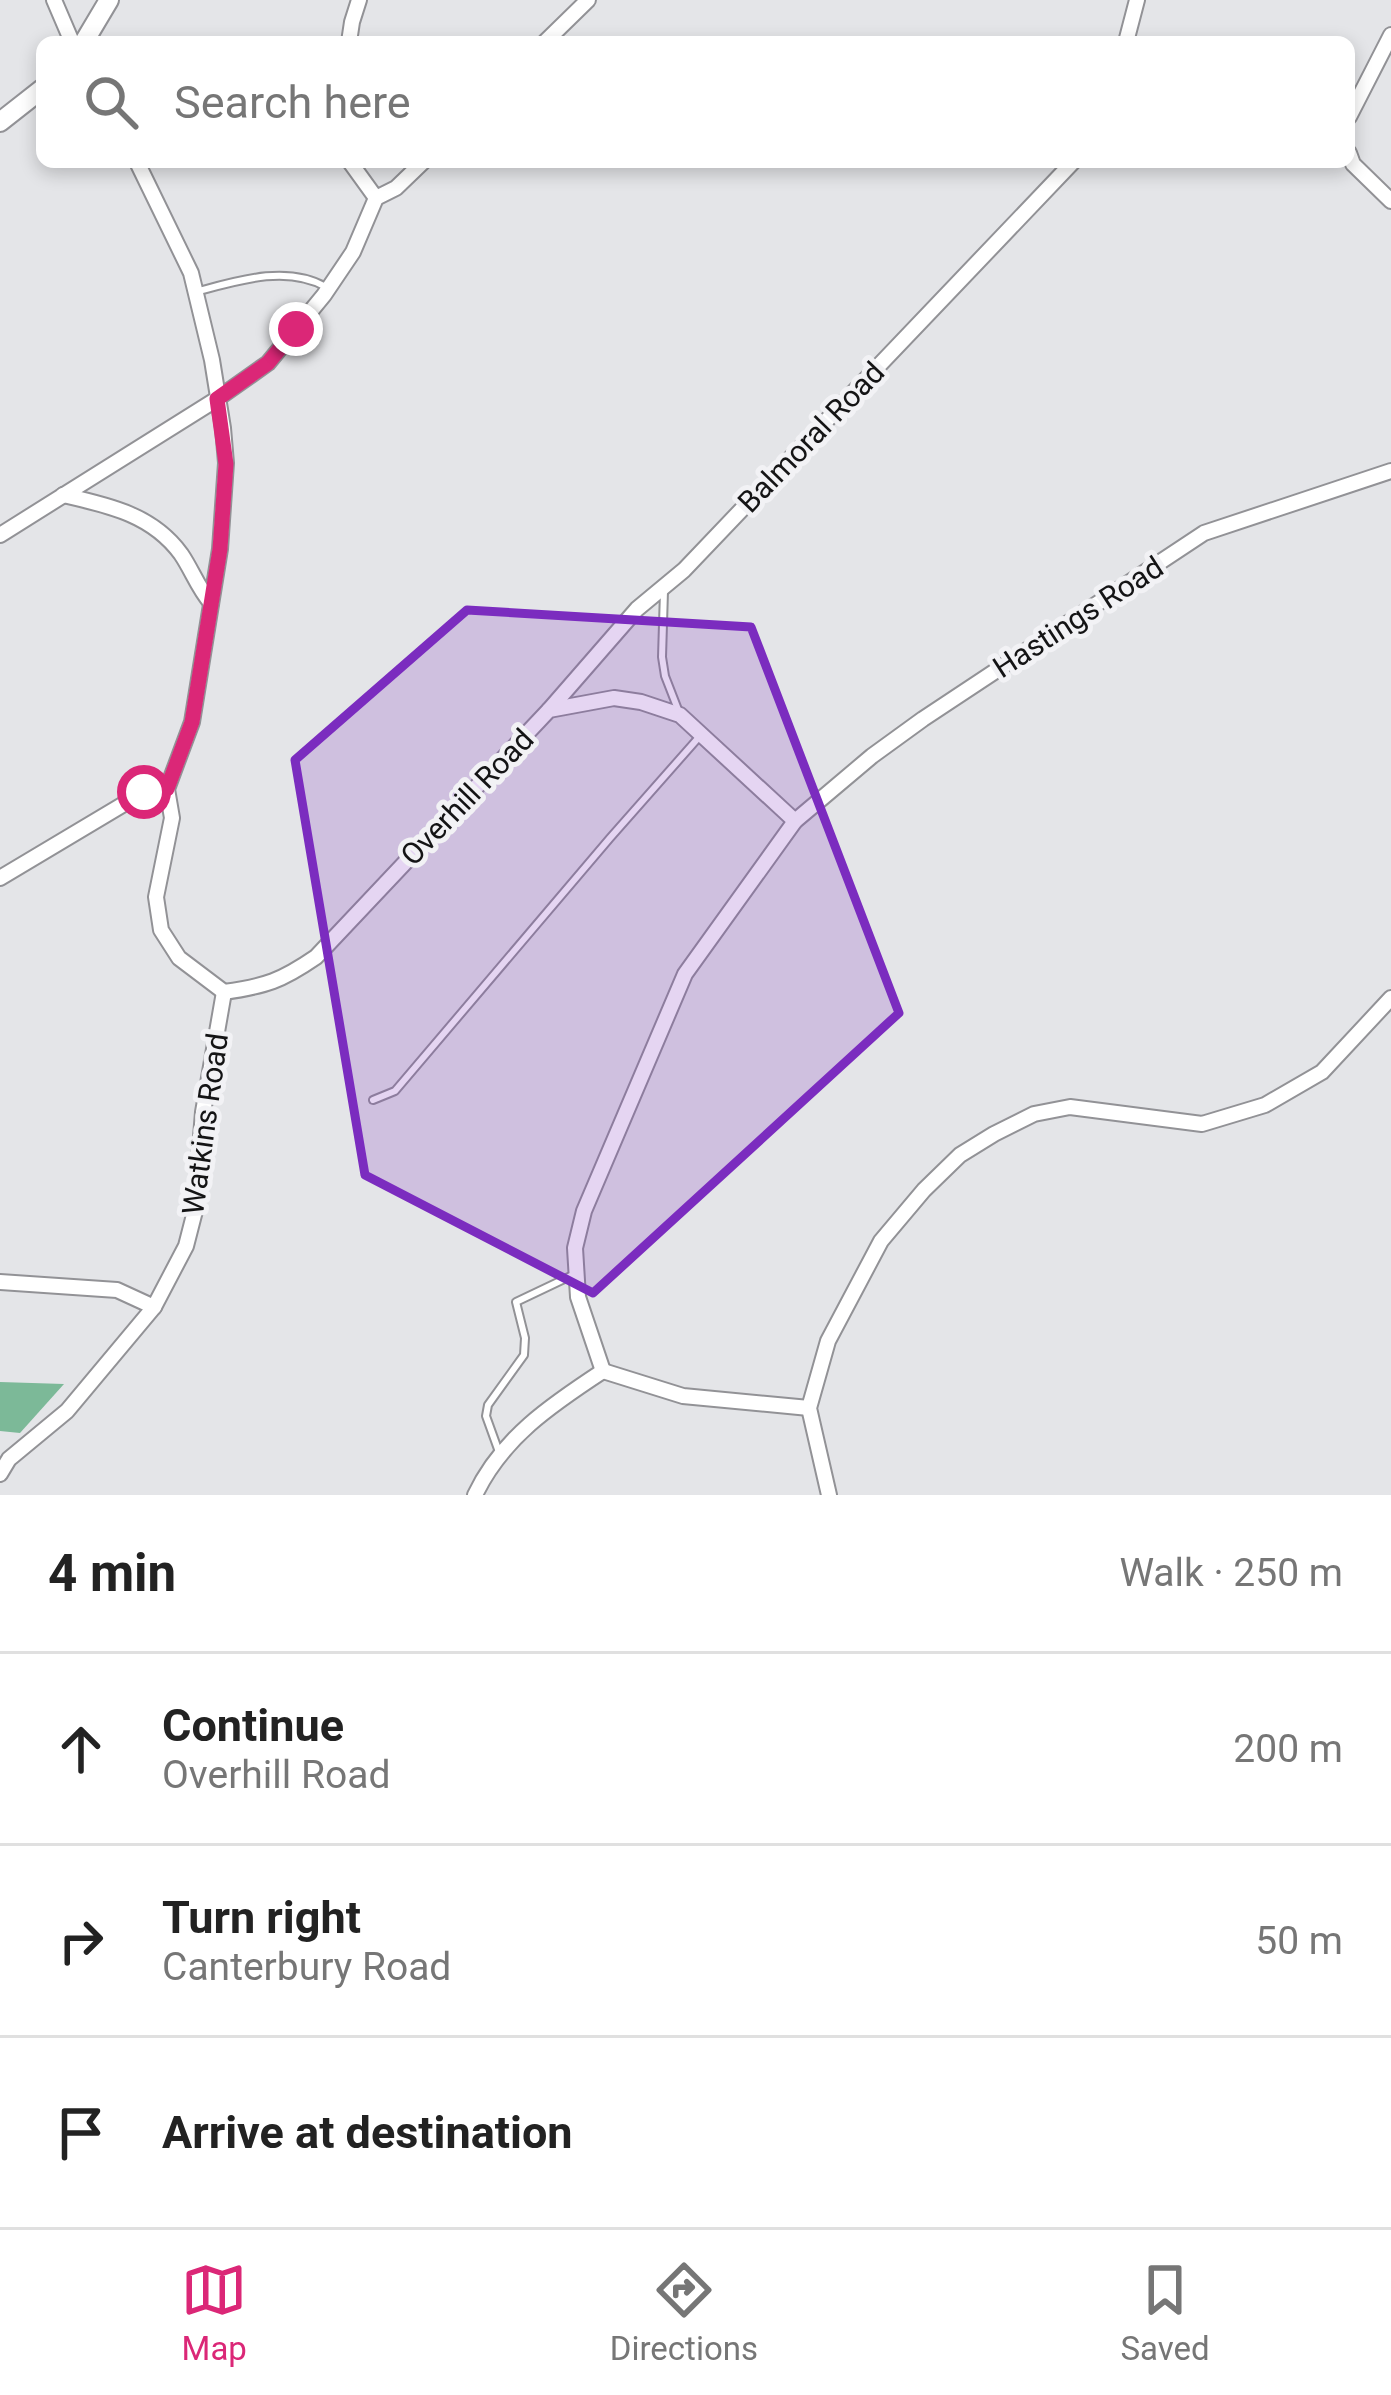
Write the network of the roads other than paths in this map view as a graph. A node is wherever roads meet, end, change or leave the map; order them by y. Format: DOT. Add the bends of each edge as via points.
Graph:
graph roads {
  1 [pos="54,0"];
  2 [pos="110,0"];
  3 [pos="359,0"];
  4 [pos="588,0"];
  5 [pos="1137,0"];
  6 [pos="1391,35"];
  7 [pos="69,36"];
  8 [pos="88,36"];
  9 [pos="351,36"];
  10 [pos="551,36"];
  11 [pos="1128,36"];
  12 [pos="36,94"];
  13 [pos="1355,105"];
  14 [pos="0,122"];
  15 [pos="1355,166"];
  16 [pos="140,168"];
  17 [pos="354,168"];
  18 [pos="417,168"];
  19 [pos="1066,168"];
  20 [pos="376,198"];
  21 [pos="1391,201"];
  22 [pos="328,289"];
  23 [pos="196,292"];
  24 [pos="217,399"];
  25 [pos="1391,470"];
  26 [pos="63,495"];
  27 [pos="0,535"];
  28 [pos="664,587"];
  29 [pos="211,603"];
  30 [pos="549,710"];
  31 [pos="680,715"];
  32 [pos="703,734"];
  33 [pos="167,789"];
  34 [pos="795,821"];
  35 [pos="0,878"];
  36 [pos="224,992"];
  37 [pos="1391,998"];
  38 [pos="373,1100"];
  39 [pos="577,1273"];
  40 [pos="0,1282"];
  41 [pos="154,1307"];
  42 [pos="603,1371"];
  43 [pos="808,1408"];
  44 [pos="501,1455"];
  45 [pos="0,1474"];
  46 [pos="475,1495"];
  47 [pos="829,1495"];
  1 -- 7 [label="street"];
  2 -- 8 [label="main road"];
  3 -- 9 [label="street"];
  4 -- 10 [label="street"];
  5 -- 11 [label="street"];
  6 -- 13 [label="street"];
  12 -- 14 [label="main road"];
  15 -- 21 [label="street"];
  16 -- 23 [label="street"];
  17 -- 20 [label="street"];
  18 -- 20 [label="street"];
  19 -- 28 [label="street, Balmoral Road"];
  20 -- 22 [label="street"];
  22 -- 23 [label="lane" via="300,275"];
  22 -- 24 [label="street" via="268,363"];
  23 -- 24 [label="street"];
  24 -- 26 [label="street"];
  24 -- 29 [label="street" via="226,464"];
  25 -- 34 [label="street, Hastings Road" via="1204,533 923,719"];
  26 -- 27 [label="street"];
  26 -- 29 [label="street" via="109,505 161,532"];
  28 -- 30 [label="street, Balmoral Road"];
  28 -- 31 [label="lane" via="662,657"];
  29 -- 33 [label="street" via="192,722"];
  30 -- 31 [label="street, Overhill Road" via="614,698"];
  30 -- 36 [label="street, Overhill Road" via="316,957 269,985"];
  31 -- 32 [label="street, Overhill Road"];
  32 -- 34 [label="street, Overhill Road"];
  32 -- 38 [label="lane" via="395,1091"];
  33 -- 35 [label="street" via="144,792"];
  33 -- 36 [label="street" via="172,818 156,897 161,930 178,958"];
  34 -- 39 [label="street" via="686,974 584,1211"];
  36 -- 41 [label="street, Watkins Road" via="195,1211"];
  37 -- 43 [label="street" via="1322,1072 1265,1105 1202,1124 1070,1107 1034,1114 960,1155 880,1241 828,1342"];
  39 -- 42 [label="street"];
  39 -- 44 [label="lane" via="516,1302 524,1354 486,1416"];
  40 -- 41 [label="street" via="117,1290"];
  41 -- 45 [label="street, Watkins Road" via="67,1411"];
  42 -- 43 [label="street" via="683,1396"];
  42 -- 44 [label="street" via="551,1405"];
  43 -- 47 [label="street"];
  44 -- 46 [label="street"];
}
